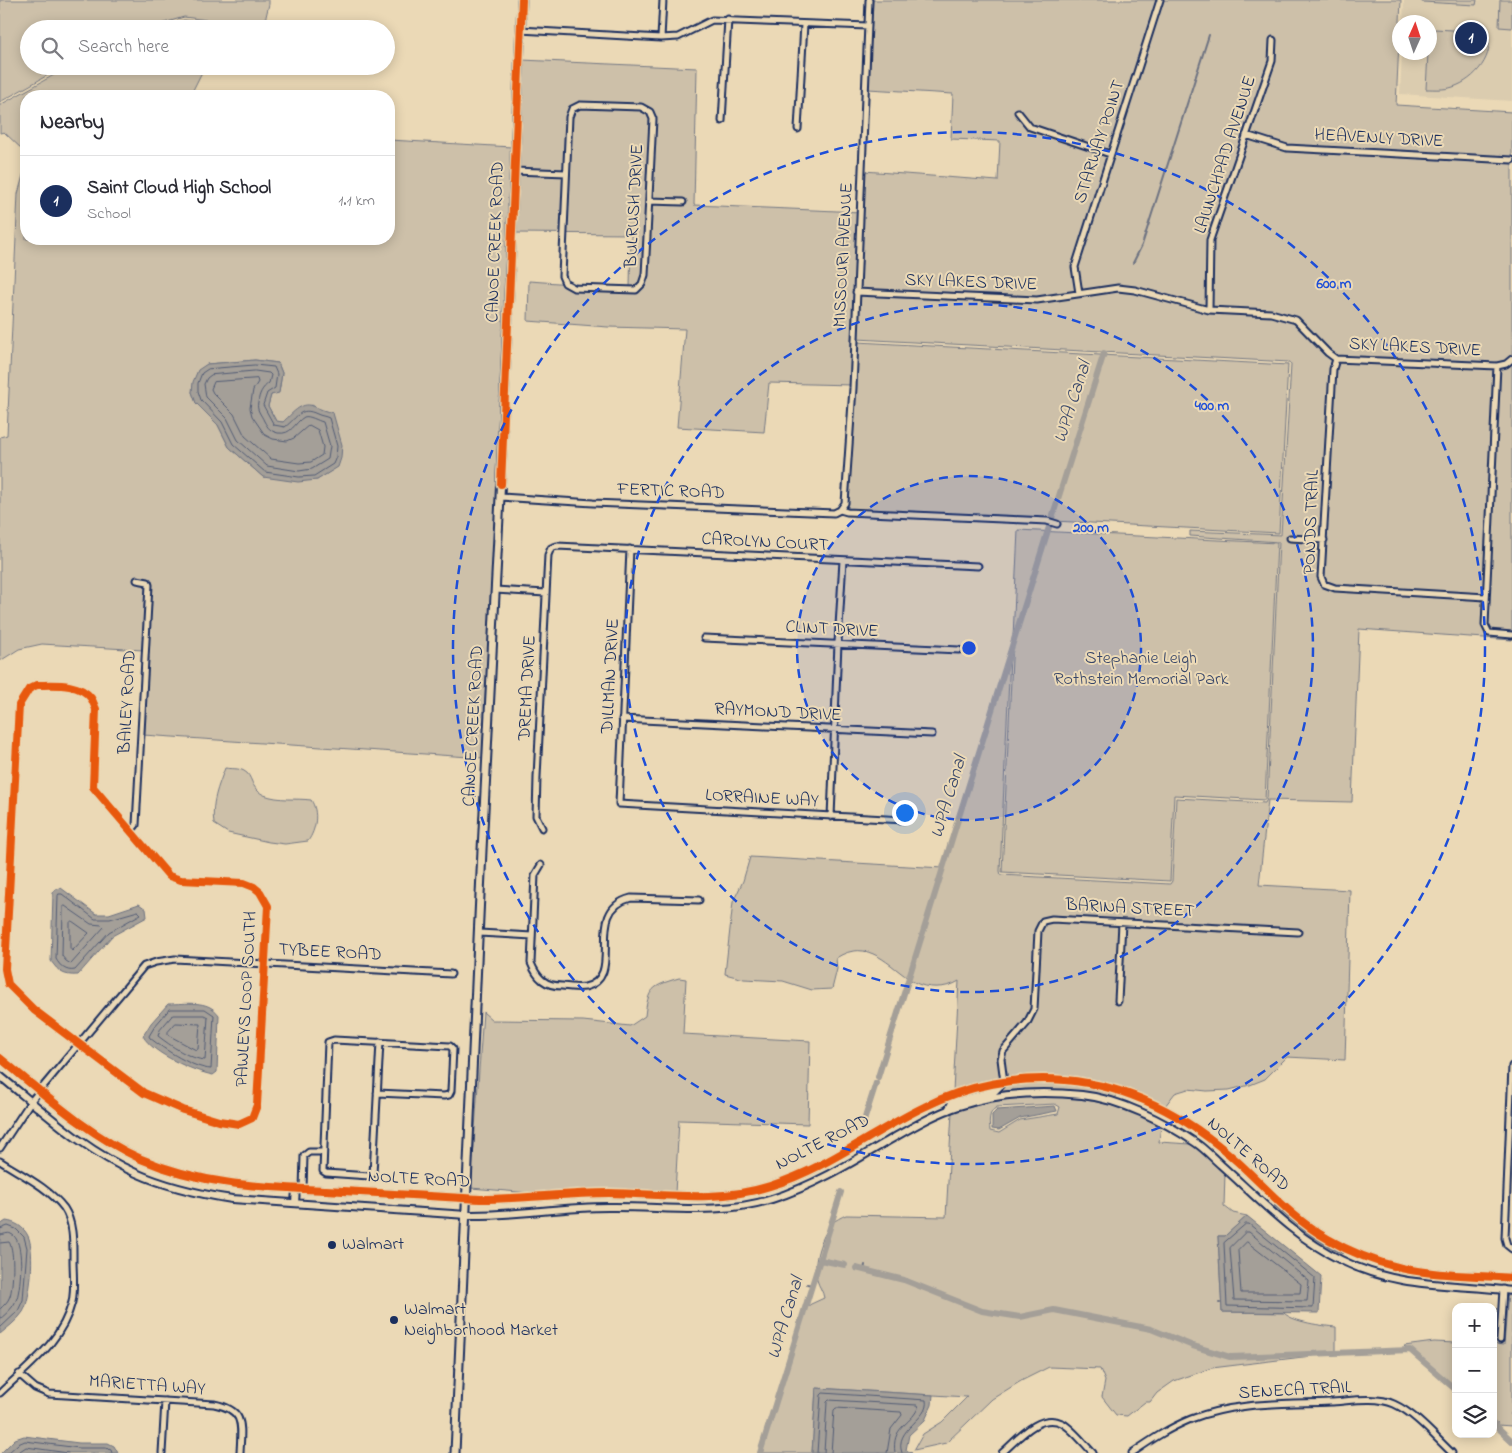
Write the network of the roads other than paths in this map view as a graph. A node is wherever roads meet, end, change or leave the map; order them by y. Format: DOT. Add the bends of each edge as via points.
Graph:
graph roads {
  1 [pos="522,0"];
  2 [pos="663,0"];
  3 [pos="870,0"];
  4 [pos="1160,0"];
  5 [pos="728,19"];
  6 [pos="804,24"];
  7 [pos="868,26"];
  8 [pos="520,30"];
  9 [pos="661,38"];
  10 [pos="1273,40"];
  11 [pos="1018,112"];
  12 [pos="722,121"];
  13 [pos="798,129"];
  14 [pos="1246,135"];
  15 [pos="1110,154"];
  16 [pos="1512,160"];
  17 [pos="514,171"];
  18 [pos="566,174"];
  19 [pos="648,201"];
  20 [pos="683,202"];
  21 [pos="856,292"];
  22 [pos="1079,293"];
  23 [pos="1209,310"];
  24 [pos="1336,358"];
  25 [pos="1512,359"];
  26 [pos="1497,366"];
  27 [pos="500,497"];
  28 [pos="840,510"];
  29 [pos="1057,524"];
  30 [pos="1290,538"];
  31 [pos="1324,540"];
  32 [pos="551,548"];
  33 [pos="630,550"];
  34 [pos="843,560"];
  35 [pos="978,566"];
  36 [pos="137,580"];
  37 [pos="495,590"];
  38 [pos="546,593"];
  39 [pos="1486,597"];
  40 [pos="1512,635"];
  41 [pos="704,638"];
  42 [pos="838,643"];
  43 [pos="959,650"];
  44 [pos="622,719"];
  45 [pos="834,730"];
  46 [pos="932,734"];
  47 [pos="618,804"];
  48 [pos="831,817"];
  49 [pos="904,820"];
  50 [pos="542,828"];
  51 [pos="131,831"];
  52 [pos="541,865"];
  53 [pos="699,900"];
  54 [pos="1122,923"];
  55 [pos="1298,932"];
  56 [pos="479,933"];
  57 [pos="532,936"];
  58 [pos="265,964"];
  59 [pos="452,974"];
  60 [pos="1118,1000"];
  61 [pos="79,1042"];
  62 [pos="380,1042"];
  63 [pos="0,1058"];
  64 [pos="1512,1066"];
  65 [pos="0,1076"];
  66 [pos="1004,1082"];
  67 [pos="40,1090"];
  68 [pos="377,1093"];
  69 [pos="31,1102"];
  70 [pos="948,1110"];
  71 [pos="0,1148"];
  72 [pos="851,1148"];
  73 [pos="323,1152"];
  74 [pos="0,1161"];
  75 [pos="829,1161"];
  76 [pos="847,1165"];
  77 [pos="822,1178"];
  78 [pos="296,1189"];
  79 [pos="303,1189"];
  80 [pos="468,1198"];
  81 [pos="295,1203"];
  82 [pos="467,1215"];
  83 [pos="1512,1249"];
  84 [pos="1512,1278"];
  85 [pos="1512,1284"];
  86 [pos="1503,1290"];
  87 [pos="1512,1291"];
  88 [pos="1500,1340"];
  89 [pos="19,1374"];
  90 [pos="0,1393"];
  91 [pos="165,1401"];
  92 [pos="162,1453"];
  93 [pos="240,1453"];
  94 [pos="455,1453"];
  95 [pos="1002,1453"];
  96 [pos="1093,1453"];
  97 [pos="1132,1453"];
  98 [pos="1452,1453"];
  1 -- 8 [label="main road, CANOE CREEK ROAD"];
  2 -- 9 [label="street"];
  3 -- 7 [label="street, MISSOURI AVENUE"];
  4 -- 15 [label="street, STARWAY POINT"];
  5 -- 6 [label="street"];
  5 -- 9 [label="street" via="712,20 678,38"];
  5 -- 12 [label="street"];
  6 -- 7 [label="street"];
  6 -- 13 [label="street"];
  7 -- 21 [label="street, MISSOURI AVENUE"];
  8 -- 9 [label="street"];
  8 -- 17 [label="main road, CANOE CREEK ROAD"];
  10 -- 14 [label="street, LAUNCHPAD AVENUE" via="1272,60"];
  11 -- 15 [label="street" via="1030,127"];
  14 -- 16 [label="street, HEAVENLY DRIVE" via="1287,148"];
  14 -- 23 [label="street, LAUNCHPAD AVENUE" via="1210,240"];
  15 -- 22 [label="street, STARWAY POINT" via="1075,267"];
  17 -- 18 [label="street"];
  17 -- 27 [label="main road, CANOE CREEK ROAD"];
  18 -- 19 [label="street, BULRUSH DRIVE" via="572,109 580,105 640,107 650,112 653,119"];
  18 -- 19 [label="street, BULRUSH DRIVE" via="562,276 565,283 574,288 636,290 642,284"];
  19 -- 20 [label="street"];
  21 -- 22 [label="street, SKY LAKES DRIVE" via="1037,300"];
  21 -- 28 [label="street, MISSOURI AVENUE" via="845,503"];
  22 -- 23 [label="street, SKY LAKES DRIVE" via="1118,288 1135,290"];
  23 -- 24 [label="street, SKY LAKES DRIVE" via="1270,313 1296,320"];
  24 -- 26 [label="street, SKY LAKES DRIVE"];
  24 -- 31 [label="street, PONDS TRAIL"];
  25 -- 26 [label="street, SKY LAKES DRIVE"];
  26 -- 39 [label="street"];
  27 -- 28 [label="street, FERTIC ROAD" via="834,513"];
  27 -- 37 [label="main road, CANOE CREEK ROAD"];
  28 -- 29 [label="street, FERTIC ROAD"];
  30 -- 31 [label="street"];
  31 -- 39 [label="street, PONDS TRAIL" via="1322,577 1324,584 1335,588"];
  32 -- 33 [label="street, CAROLYN COURT"];
  32 -- 38 [label="street, DREMA DRIVE"];
  33 -- 34 [label="street, CAROLYN COURT"];
  33 -- 44 [label="street, DILLMAN DRIVE"];
  34 -- 35 [label="street, CAROLYN COURT"];
  34 -- 42 [label="street"];
  36 -- 51 [label="street, BAILEY ROAD" via="149,585 136,825"];
  37 -- 38 [label="street"];
  37 -- 56 [label="main road, CANOE CREEK ROAD"];
  38 -- 50 [label="street, DREMA DRIVE" via="536,816"];
  39 -- 40 [label="street" via="1485,625 1489,633"];
  41 -- 42 [label="street, CLINT DRIVE"];
  42 -- 43 [label="street, CLINT DRIVE"];
  42 -- 45 [label="street"];
  44 -- 45 [label="street, RAYMOND DRIVE"];
  44 -- 47 [label="street, DILLMAN DRIVE"];
  45 -- 46 [label="street, RAYMOND DRIVE"];
  45 -- 48 [label="street"];
  47 -- 48 [label="street, LORRAINE WAY"];
  48 -- 49 [label="street, LORRAINE WAY"];
  51 -- 58 [label="street, PAWLEYS LOOP SOUTH" via="169,876 181,880 244,883 260,892 268,906"];
  51 -- 61 [label="street, PAWLEYS LOOP SOUTH" via="93,787 96,709 91,697 66,685 37,685 29,689 18,705 5,969 8,984 34,1010"];
  52 -- 57 [label="street" via="535,875"];
  53 -- 57 [label="street" via="621,900 607,916 602,973 596,982 584,987 554,986 541,981 531,963"];
  54 -- 55 [label="street, BARINA STREET"];
  54 -- 60 [label="street"];
  54 -- 66 [label="street, BARINA STREET" via="1048,919 1041,924 1034,1009 1027,1023 1003,1051"];
  56 -- 57 [label="street"];
  56 -- 80 [label="main road, CANOE CREEK ROAD"];
  58 -- 59 [label="street, TYBEE ROAD"];
  58 -- 61 [label="street, TYBEE ROAD" via="175,959 144,966"];
  58 -- 61 [label="street, PAWLEYS LOOP SOUTH" via="257,1106 252,1118 239,1124 183,1110 144,1092"];
  61 -- 67 [label="street, TYBEE ROAD"];
  62 -- 68 [label="street"];
  62 -- 68 [label="street" via="450,1046 453,1049 451,1091 444,1096"];
  62 -- 73 [label="street" via="328,1042"];
  63 -- 67 [label="street, NOLTE ROAD"];
  64 -- 83 [label="street" via="1504,1238"];
  65 -- 69 [label="street, NOLTE ROAD"];
  66 -- 70 [label="street" via="995,1090 954,1102"];
  66 -- 72 [label="street, NOLTE ROAD" via="962,1091 926,1106"];
  66 -- 84 [label="street, NOLTE ROAD" via="1066,1080 1134,1096 1203,1133 1298,1218 1327,1239 1400,1268"];
  67 -- 69 [label="street, TYBEE ROAD"];
  67 -- 78 [label="street, NOLTE ROAD" via="109,1142 167,1169 232,1184"];
  68 -- 73 [label="street" via="373,1174 326,1173 323,1171"];
  69 -- 71 [label="street"];
  69 -- 81 [label="street, NOLTE ROAD" via="102,1156 156,1181 194,1193"];
  70 -- 76 [label="street, NOLTE ROAD"];
  70 -- 86 [label="street, NOLTE ROAD" via="1000,1095 1042,1092 1086,1095 1129,1107 1196,1143 1281,1219 1340,1260 1396,1280"];
  72 -- 75 [label="street, NOLTE ROAD"];
  72 -- 76 [label="street"];
  73 -- 79 [label="street" via="309,1152 304,1156"];
  74 -- 89 [label="street" via="45,1189 64,1209 73,1243 72,1301 64,1326 32,1365"];
  75 -- 77 [label="street"];
  75 -- 80 [label="street, NOLTE ROAD" via="768,1187 728,1195"];
  76 -- 77 [label="street, NOLTE ROAD"];
  77 -- 82 [label="street, NOLTE ROAD" via="771,1199 728,1207 609,1206"];
  78 -- 79 [label="street, NOLTE ROAD"];
  78 -- 81 [label="street"];
  79 -- 80 [label="street, NOLTE ROAD"];
  80 -- 82 [label="main road, CANOE CREEK ROAD"];
  81 -- 82 [label="street, NOLTE ROAD"];
  82 -- 94 [label="main road, CANOE CREEK ROAD"];
  85 -- 86 [label="street"];
  86 -- 87 [label="street, NOLTE ROAD"];
  86 -- 88 [label="street"];
  89 -- 90 [label="street"];
  89 -- 91 [label="street, MARIETTA WAY" via="35,1388 49,1394"];
  91 -- 92 [label="street"];
  91 -- 93 [label="street, MARIETTA WAY" via="228,1407 237,1414 241,1425"];
  95 -- 96 [label="street" via="1033,1426 1052,1421 1067,1427"];
  97 -- 98 [label="street, SENECA TRAIL" via="1161,1433 1192,1419 1227,1409 1373,1400 1394,1404 1415,1418"];
}
